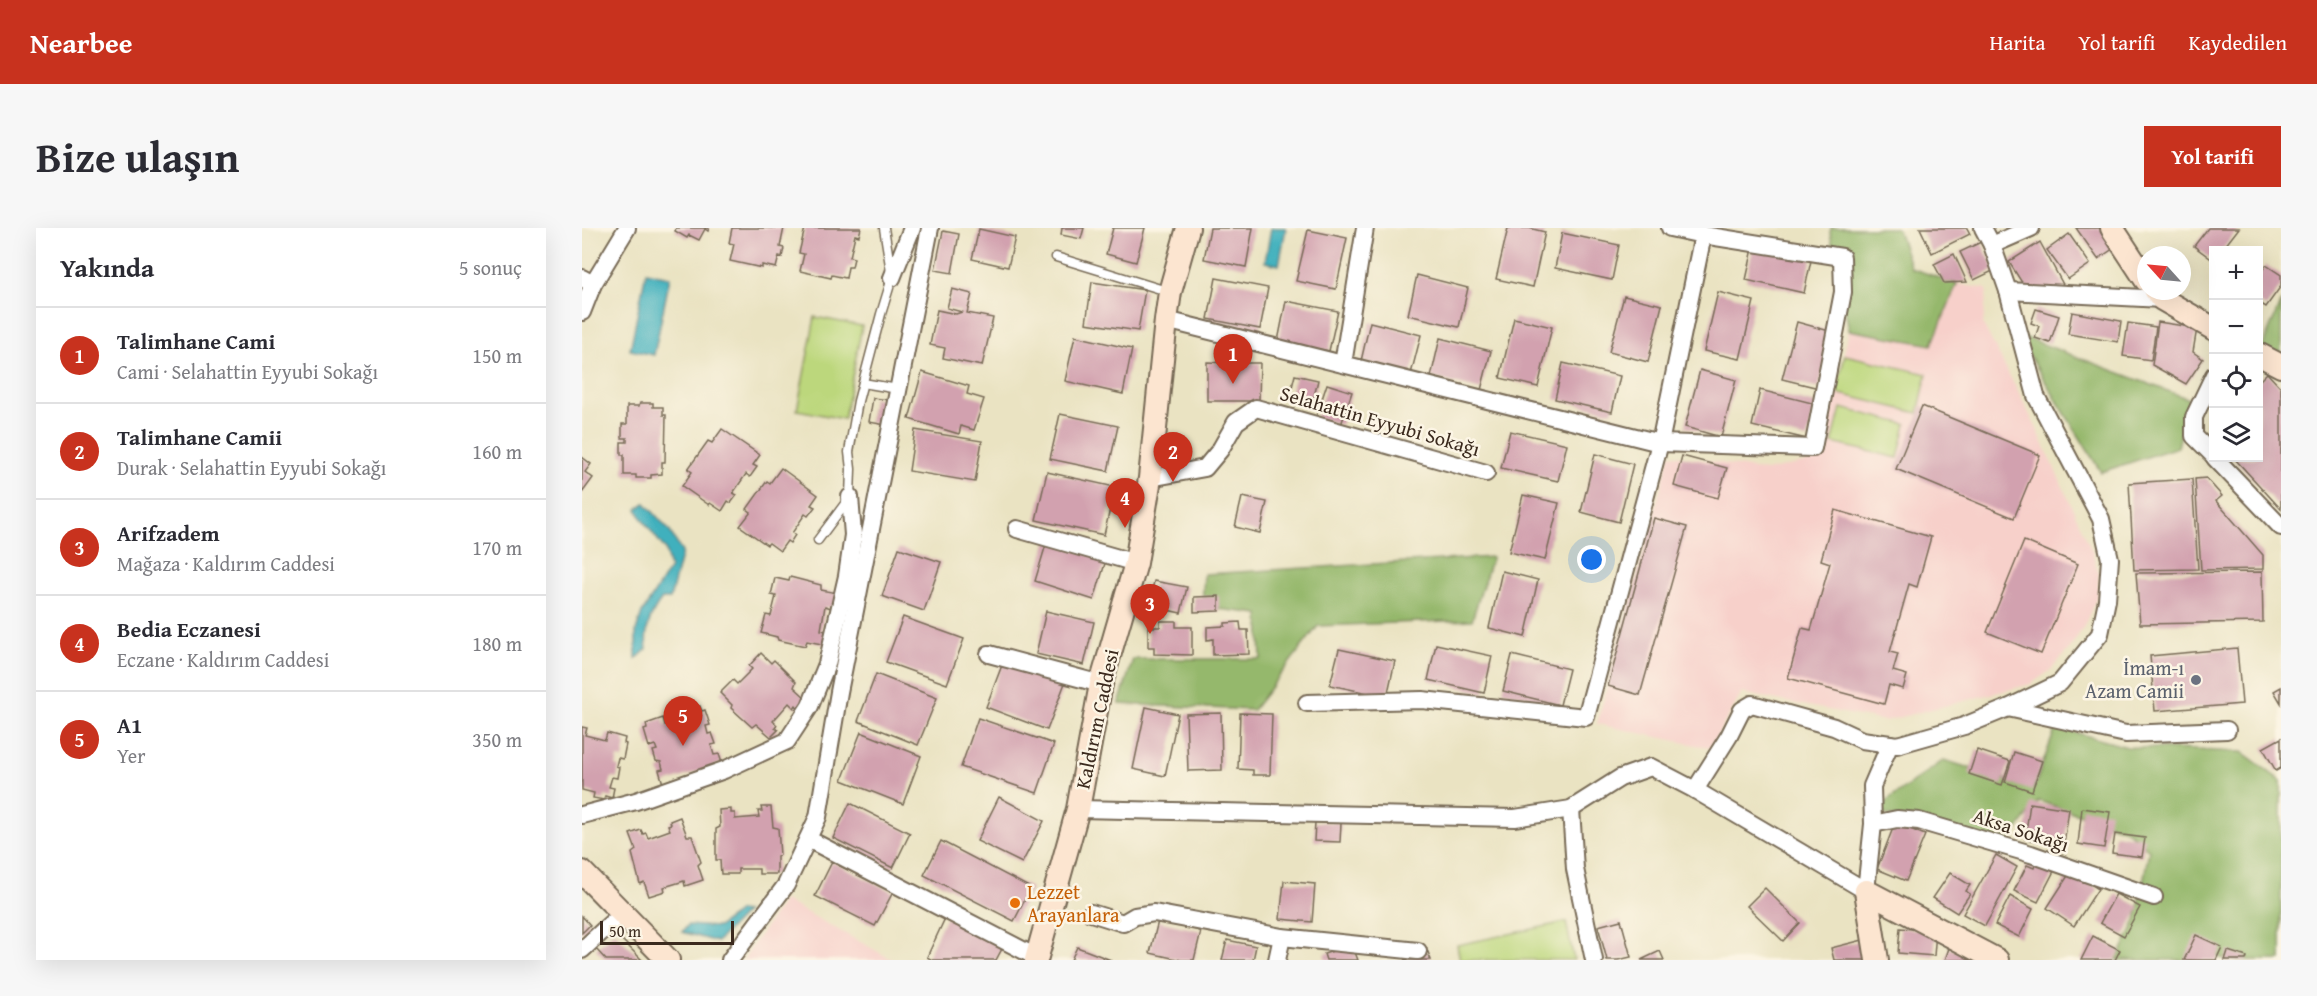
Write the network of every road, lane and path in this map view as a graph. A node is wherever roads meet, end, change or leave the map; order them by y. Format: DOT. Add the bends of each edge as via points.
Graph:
graph roads {
  1 [pos="627,228"];
  2 [pos="884,228"];
  3 [pos="912,228"];
  4 [pos="930,228"];
  5 [pos="1188,228"];
  6 [pos="1365,228"];
  7 [pos="1670,228"];
  8 [pos="1983,228"];
  9 [pos="2031,228"];
  10 [pos="2112,228"];
  11 [pos="1703,235"];
  12 [pos="1992,245"];
  13 [pos="1056,257"];
  14 [pos="2137,266"];
  15 [pos="892,279"];
  16 [pos="587,281"];
  17 [pos="2008,291"];
  18 [pos="1170,292"];
  19 [pos="2137,294"];
  20 [pos="2167,300"];
  21 [pos="582,312"];
  22 [pos="1166,320"];
  23 [pos="2209,326"];
  24 [pos="2263,356"];
  25 [pos="1343,364"];
  26 [pos="2281,366"];
  27 [pos="863,383"];
  28 [pos="2209,386"];
  29 [pos="898,389"];
  30 [pos="1660,443"];
  31 [pos="2209,452"];
  32 [pos="2219,462"];
  33 [pos="1486,473"];
  34 [pos="1150,478"];
  35 [pos="850,497"];
  36 [pos="2281,527"];
  37 [pos="1017,529"];
  38 [pos="818,540"];
  39 [pos="1136,563"];
  40 [pos="989,654"];
  41 [pos="1101,684"];
  42 [pos="1307,703"];
  43 [pos="2008,708"];
  44 [pos="2227,730"];
  45 [pos="1890,744"];
  46 [pos="1695,790"];
  47 [pos="1078,809"];
  48 [pos="1571,809"];
  49 [pos="582,815"];
  50 [pos="1873,824"];
  51 [pos="808,839"];
  52 [pos="582,872"];
  53 [pos="1866,891"];
  54 [pos="2154,897"];
  55 [pos="622,913"];
  56 [pos="1091,913"];
  57 [pos="1282,937"];
  58 [pos="582,950"];
  59 [pos="1418,951"];
  60 [pos="1037,959"];
  61 [pos="668,960"];
  62 [pos="730,960"];
  63 [pos="1277,960"];
  64 [pos="1594,960"];
  65 [pos="1877,960"];
  66 [pos="1996,960"];
  1 -- 16 [label="street"];
  2 -- 15 [label="lane"];
  3 -- 15 [label="street"];
  4 -- 29 [label="street"];
  5 -- 18 [label="street, Kaldırım Caddesi"];
  6 -- 25 [label="street"];
  7 -- 11 [label="street"];
  8 -- 12 [label="street"];
  9 -- 12 [label="street"];
  10 -- 14 [label="street"];
  11 -- 30 [label="street"];
  11 -- 30 [label="street" via="1842,257 1843,292 1813,448"];
  12 -- 17 [label="street"];
  13 -- 18 [label="lane"];
  15 -- 27 [label="lane"];
  16 -- 21 [label="street"];
  17 -- 19 [label="street"];
  17 -- 43 [label="street" via="2036,396 2101,519 2110,559 2100,634 2060,683"];
  18 -- 22 [label="street, Kaldırım Caddesi"];
  20 -- 23 [label="street"];
  22 -- 25 [label="street"];
  22 -- 34 [label="street, Kaldırım Caddesi"];
  24 -- 26 [label="street"];
  25 -- 30 [label="street"];
  27 -- 29 [label="lane"];
  27 -- 35 [label="lane" via="849,452"];
  28 -- 31 [label="street" via="2194,417 2194,436"];
  29 -- 51 [label="street" via="818,817"];
  30 -- 42 [label="street" via="1586,717 1422,700"];
  32 -- 36 [label="street"];
  33 -- 34 [label="street, Selahattin Eyyubi Sokağı" via="1256,408 1236,422 1204,468"];
  34 -- 39 [label="street, Kaldırım Caddesi"];
  35 -- 38 [label="lane"];
  35 -- 49 [label="street" via="853,535 848,576 827,664 810,706 787,741 724,770"];
  37 -- 39 [label="street"];
  39 -- 41 [label="street, Kaldırım Caddesi"];
  40 -- 41 [label="street"];
  41 -- 47 [label="street, Kaldırım Caddesi"];
  43 -- 44 [label="street" via="2126,734"];
  43 -- 45 [label="street" via="1964,726"];
  45 -- 46 [label="street" via="1862,740 1834,727 1752,704 1742,710"];
  45 -- 50 [label="street" via="1872,786"];
  46 -- 48 [label="street" via="1651,767 1620,778"];
  46 -- 53 [label="street"];
  47 -- 48 [label="street" via="1515,818"];
  47 -- 60 [label="street, Kaldırım Caddesi"];
  48 -- 64 [label="street" via="1575,869"];
  50 -- 53 [label="street"];
  50 -- 54 [label="street, Aksa Sokağı" via="1897,819 1919,821 2031,854"];
  51 -- 60 [label="street"];
  51 -- 62 [label="street" via="786,885"];
  52 -- 55 [label="street"];
  53 -- 65 [label="street"];
  53 -- 66 [label="street"];
  55 -- 58 [label="street"];
  55 -- 61 [label="street"];
  56 -- 57 [label="street" via="1123,923 1154,912"];
  57 -- 59 [label="street"];
  57 -- 63 [label="street"];
}
